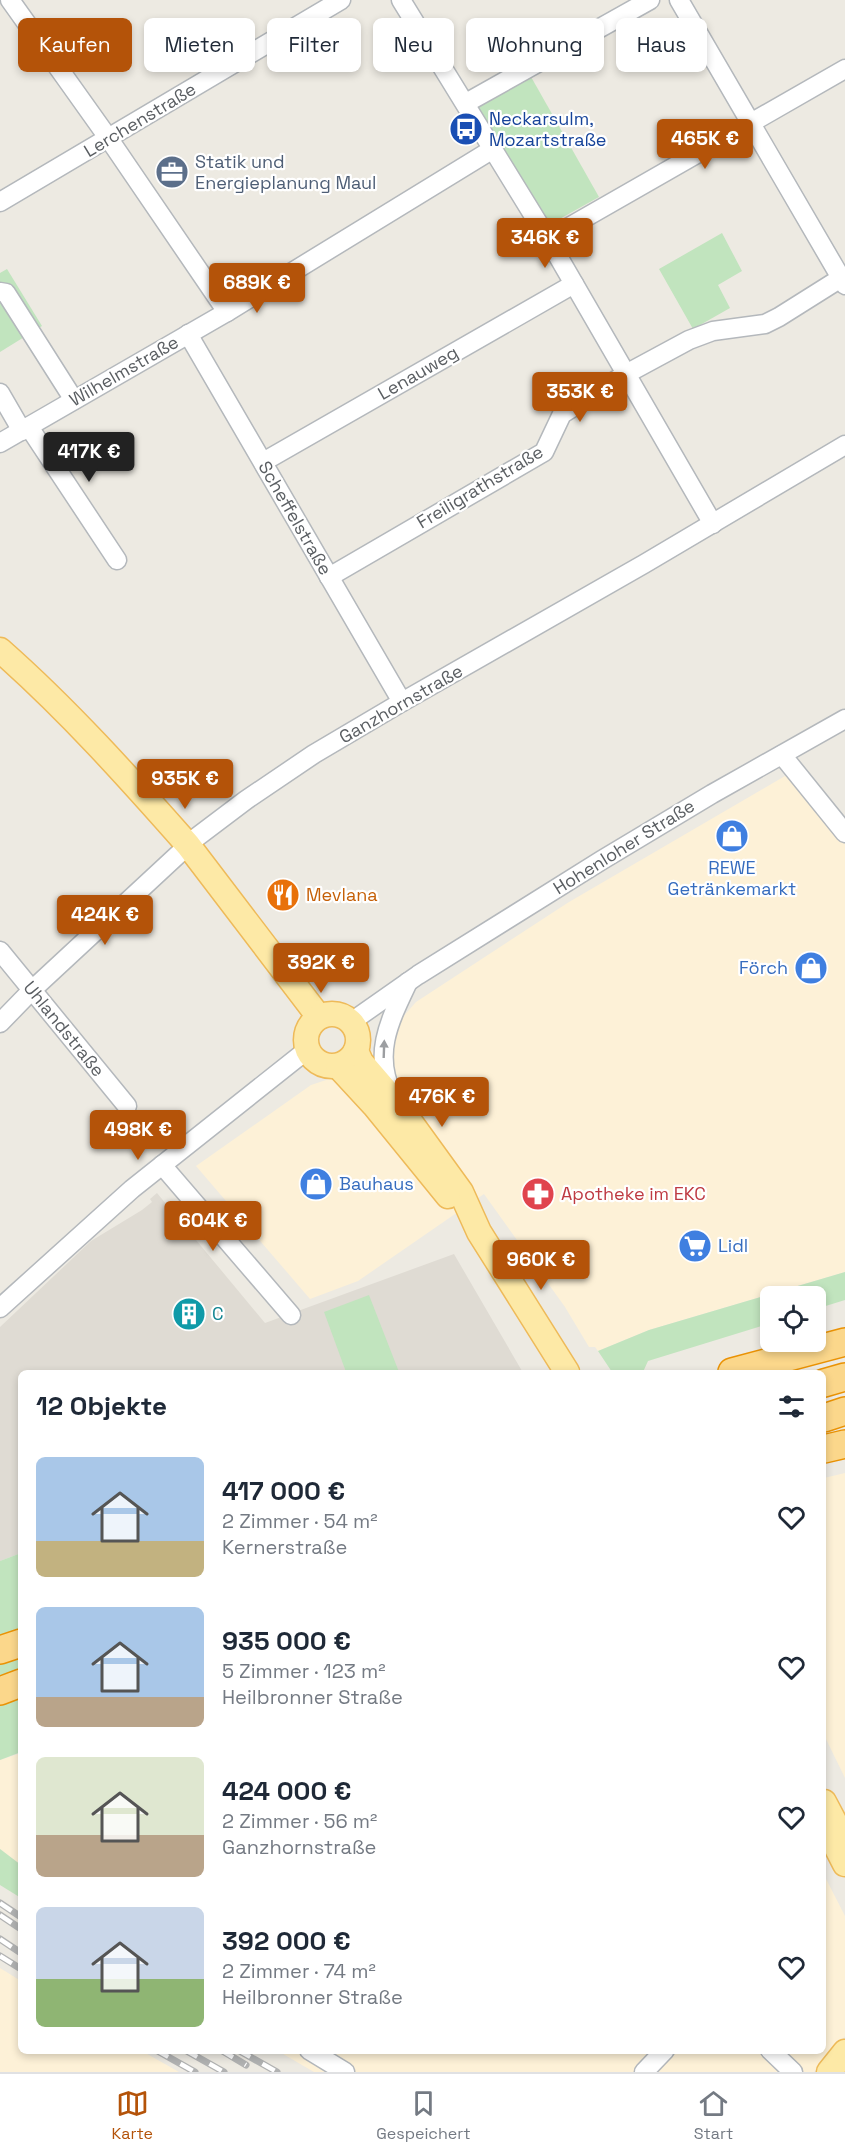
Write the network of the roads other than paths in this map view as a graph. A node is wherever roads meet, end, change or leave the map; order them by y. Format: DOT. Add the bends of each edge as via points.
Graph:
graph roads {
  1 [pos="10,0"];
  2 [pos="341,0"];
  3 [pos="401,0"];
  4 [pos="650,0"];
  5 [pos="679,0"];
  6 [pos="845,69"];
  7 [pos="466,103"];
  8 [pos="750,123"];
  9 [pos="109,138"];
  10 [pos="493,149"];
  11 [pos="0,202"];
  12 [pos="548,239"];
  13 [pos="843,282"];
  14 [pos="574,284"];
  15 [pos="0,292"];
  16 [pos="227,312"];
  17 [pos="188,334"];
  18 [pos="626,374"];
  19 [pos="0,393"];
  20 [pos="74,400"];
  21 [pos="26,429"];
  22 [pos="0,443"];
  23 [pos="845,445"];
  24 [pos="263,462"];
  25 [pos="713,524"];
  26 [pos="117,560"];
  27 [pos="329,577"];
  28 [pos="0,650"];
  29 [pos="402,702"];
  30 [pos="845,719"];
  31 [pos="782,756"];
  32 [pos="845,833"];
  33 [pos="188,845"];
  34 [pos="0,951"];
  35 [pos="408,982"];
  36 [pos="32,990"];
  37 [pos="319,1017"];
  38 [pos="351,1022"];
  39 [pos="0,1023"];
  40 [pos="307,1050"];
  41 [pos="347,1058"];
  42 [pos="398,1105"];
  43 [pos="127,1106"];
  44 [pos="162,1165"];
  45 [pos="479,1232"];
  46 [pos="0,1308"];
  47 [pos="291,1315"];
  48 [pos="845,1342"];
  49 [pos="566,1370"];
  50 [pos="740,1370"];
  51 [pos="845,1377"];
  52 [pos="826,1382"];
  53 [pos="845,1412"];
  54 [pos="826,1417"];
  55 [pos="845,1444"];
  56 [pos="826,1449"];
  57 [pos="18,1644"];
  58 [pos="0,1650"];
  59 [pos="18,1684"];
  60 [pos="0,1691"];
  61 [pos="826,1809"];
  62 [pos="833,1834"];
  63 [pos="845,1864"];
  64 [pos="845,1876"];
  65 [pos="845,2052"];
  66 [pos="316,2054"];
  67 [pos="661,2054"];
  68 [pos="774,2054"];
  69 [pos="345,2072"];
  70 [pos="644,2072"];
  71 [pos="793,2072"];
  72 [pos="829,2072"];
  1 -- 9 [label="street"];
  2 -- 9 [label="street, Lerchenstraße"];
  3 -- 7 [label="street"];
  4 -- 7 [label="street"];
  5 -- 8 [label="street"];
  6 -- 8 [label="street"];
  7 -- 10 [label="street"];
  8 -- 12 [label="street"];
  8 -- 13 [label="street"];
  9 -- 11 [label="street, Lerchenstraße"];
  9 -- 16 [label="street"];
  10 -- 12 [label="street"];
  10 -- 16 [label="street, Wilhelmstraße"];
  12 -- 14 [label="street"];
  13 -- 18 [label="street, Freiligrathstraße" via="765,324 713,332 690,340"];
  14 -- 18 [label="street"];
  14 -- 24 [label="street, Lenauweg"];
  15 -- 20 [label="street" via="6,293"];
  16 -- 17 [label="street, Wilhelmstraße"];
  17 -- 20 [label="street, Wilhelmstraße"];
  17 -- 24 [label="street, Scheffelstraße"];
  18 -- 25 [label="street"];
  18 -- 27 [label="street, Freiligrathstraße" via="562,414 544,452"];
  19 -- 21 [label="street"];
  20 -- 21 [label="street, Wilhelmstraße"];
  21 -- 22 [label="street, Wilhelmstraße"];
  21 -- 26 [label="street"];
  23 -- 25 [label="street, Ganzhornstraße"];
  24 -- 27 [label="street, Scheffelstraße"];
  25 -- 29 [label="street, Ganzhornstraße"];
  27 -- 29 [label="street, Scheffelstraße"];
  28 -- 33 [label="main road" via="100,746"];
  29 -- 33 [label="street, Ganzhornstraße" via="314,754"];
  30 -- 31 [label="street, Hohenloher Straße"];
  31 -- 32 [label="street"];
  31 -- 35 [label="street, Hohenloher Straße" via="612,854"];
  33 -- 36 [label="street, Ganzhornstraße"];
  33 -- 37 [label="main road"];
  34 -- 36 [label="street, Uhlandstraße"];
  35 -- 38 [label="street, Hohenloher Straße"];
  42 -- 35 [label="street, one-way" via="388,1086 383,1047"];
  36 -- 39 [label="street, Ganzhornstraße"];
  36 -- 43 [label="street, Uhlandstraße"];
  37 -- 38 [label="main road" via="336,1014"];
  37 -- 40 [label="main road" via="307,1032"];
  38 -- 41 [label="main road" via="357,1036"];
  40 -- 41 [label="main road" via="312,1058 328,1066"];
  40 -- 44 [label="street"];
  41 -- 42 [label="main road" via="361,1062"];
  41 -- 45 [label="main road" via="374,1105"];
  42 -- 45 [label="main road" via="461,1192"];
  44 -- 46 [label="street"];
  44 -- 47 [label="street"];
  45 -- 49 [label="main road"];
  48 -- 50 [label="highway"];
  51 -- 52 [label="highway"];
  53 -- 54 [label="highway"];
  55 -- 56 [label="highway"];
  57 -- 58 [label="highway"];
  59 -- 60 [label="highway"];
  61 -- 62 [label="main road"];
  62 -- 63 [label="main road"];
  62 -- 64 [label="main road"];
  65 -- 72 [label="main road"];
  66 -- 69 [label="street"];
  67 -- 70 [label="street"];
  68 -- 71 [label="street"];
}
